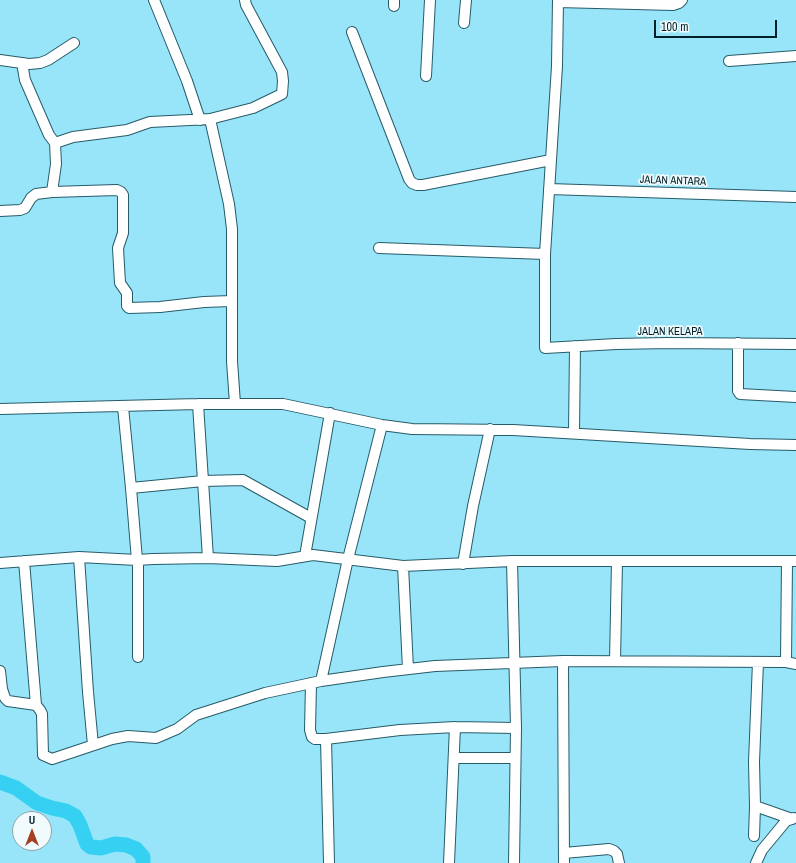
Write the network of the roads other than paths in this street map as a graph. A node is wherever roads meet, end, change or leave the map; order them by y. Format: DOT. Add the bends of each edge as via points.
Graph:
graph roads {
  1 [pos="154,0"];
  2 [pos="245,0"];
  3 [pos="430,0"];
  4 [pos="466,0"];
  5 [pos="682,0"];
  6 [pos="558,1"];
  7 [pos="464,24"];
  8 [pos="352,32"];
  9 [pos="74,43"];
  10 [pos="796,56"];
  11 [pos="0,60"];
  12 [pos="729,61"];
  13 [pos="22,63"];
  14 [pos="426,76"];
  15 [pos="205,120"];
  16 [pos="55,144"];
  17 [pos="551,160"];
  18 [pos="549,189"];
  19 [pos="52,192"];
  20 [pos="796,197"];
  21 [pos="0,211"];
  22 [pos="379,248"];
  23 [pos="545,254"];
  24 [pos="231,301"];
  25 [pos="738,343"];
  26 [pos="796,344"];
  27 [pos="575,346"];
  28 [pos="796,397"];
  29 [pos="198,404"];
  30 [pos="236,404"];
  31 [pos="123,407"];
  32 [pos="0,409"];
  33 [pos="330,413"];
  34 [pos="382,426"];
  35 [pos="490,429"];
  36 [pos="574,433"];
  37 [pos="796,445"];
  38 [pos="203,481"];
  39 [pos="131,488"];
  40 [pos="311,518"];
  41 [pos="305,556"];
  42 [pos="78,557"];
  43 [pos="208,558"];
  44 [pos="348,559"];
  45 [pos="137,560"];
  46 [pos="24,561"];
  47 [pos="512,561"];
  48 [pos="617,561"];
  49 [pos="791,561"];
  50 [pos="0,563"];
  51 [pos="463,564"];
  52 [pos="403,566"];
  53 [pos="138,657"];
  54 [pos="563,661"];
  55 [pos="615,661"];
  56 [pos="758,662"];
  57 [pos="791,663"];
  58 [pos="516,664"];
  59 [pos="408,669"];
  60 [pos="0,672"];
  61 [pos="316,682"];
  62 [pos="36,705"];
  63 [pos="455,727"];
  64 [pos="516,728"];
  65 [pos="326,739"];
  66 [pos="93,746"];
  67 [pos="454,758"];
  68 [pos="515,758"];
  69 [pos="755,806"];
  70 [pos="794,818"];
  71 [pos="754,836"];
  72 [pos="564,858"];
  73 [pos="329,863"];
  74 [pos="448,863"];
  75 [pos="514,863"];
  76 [pos="619,863"];
  77 [pos="756,863"];
  1 -- 15 [label="street"];
  2 -- 15 [label="street" via="282,72 282,94 253,108"];
  3 -- 14 [label="street"];
  4 -- 7 [label="street"];
  5 -- 6 [label="street" via="673,5"];
  6 -- 17 [label="street"];
  8 -- 17 [label="street" via="412,183 423,185"];
  9 -- 13 [label="street" via="48,60 40,63"];
  10 -- 12 [label="street"];
  11 -- 13 [label="street"];
  13 -- 16 [label="street" via="32,98"];
  15 -- 16 [label="street" via="150,122 128,130 73,136"];
  15 -- 24 [label="street" via="229,204 232,229"];
  16 -- 19 [label="street" via="56,164"];
  17 -- 18 [label="street"];
  18 -- 20 [label="street, JALAN ANTARA"];
  18 -- 23 [label="street"];
  19 -- 21 [label="street" via="33,195 25,208 20,210"];
  19 -- 24 [label="street" via="121,192 123,233 118,248 120,283 128,293 129,308"];
  22 -- 23 [label="street"];
  23 -- 27 [label="street, JALAN KELAPA" via="545,348"];
  24 -- 30 [label="street"];
  25 -- 26 [label="street, JALAN KELAPA"];
  25 -- 27 [label="street, JALAN KELAPA"];
  25 -- 28 [label="street" via="739,393"];
  27 -- 36 [label="street"];
  29 -- 30 [label="street"];
  29 -- 31 [label="street"];
  29 -- 38 [label="street"];
  30 -- 33 [label="street" via="283,404"];
  31 -- 32 [label="street"];
  31 -- 39 [label="street"];
  33 -- 34 [label="street"];
  33 -- 40 [label="street"];
  34 -- 35 [label="street" via="412,429"];
  34 -- 44 [label="street"];
  35 -- 36 [label="street"];
  35 -- 51 [label="street"];
  36 -- 37 [label="street"];
  38 -- 39 [label="street"];
  38 -- 40 [label="street" via="243,480"];
  38 -- 43 [label="street"];
  39 -- 45 [label="street"];
  40 -- 41 [label="street"];
  41 -- 43 [label="street" via="269,561"];
  41 -- 44 [label="street"];
  42 -- 45 [label="street"];
  42 -- 46 [label="street"];
  42 -- 66 [label="street"];
  43 -- 45 [label="street"];
  44 -- 52 [label="street"];
  44 -- 61 [label="street"];
  45 -- 53 [label="street"];
  46 -- 50 [label="street"];
  46 -- 62 [label="street"];
  47 -- 48 [label="street"];
  47 -- 51 [label="street"];
  47 -- 58 [label="street"];
  48 -- 49 [label="street"];
  48 -- 55 [label="street"];
  49 -- 57 [label="street"];
  51 -- 52 [label="street"];
  52 -- 59 [label="street"];
  54 -- 55 [label="street"];
  54 -- 58 [label="street"];
  54 -- 72 [label="street"];
  55 -- 56 [label="street"];
  56 -- 57 [label="street"];
  56 -- 69 [label="street"];
  58 -- 59 [label="street"];
  58 -- 64 [label="street"];
  59 -- 61 [label="street"];
  60 -- 62 [label="street" via="4,698 8,701"];
  61 -- 65 [label="street" via="310,730 315,739"];
  61 -- 66 [label="street" via="252,696 196,715 177,729 156,738 128,736"];
  62 -- 66 [label="street" via="42,714 43,755 52,759"];
  63 -- 64 [label="street"];
  63 -- 65 [label="street" via="400,730"];
  63 -- 67 [label="street"];
  64 -- 68 [label="street"];
  65 -- 73 [label="street"];
  67 -- 68 [label="street"];
  67 -- 74 [label="street"];
  68 -- 75 [label="street"];
  69 -- 70 [label="street"];
  69 -- 71 [label="street"];
  70 -- 77 [label="street" via="786,821 762,850"];
  72 -- 76 [label="street" via="609,849 618,854"];
}
